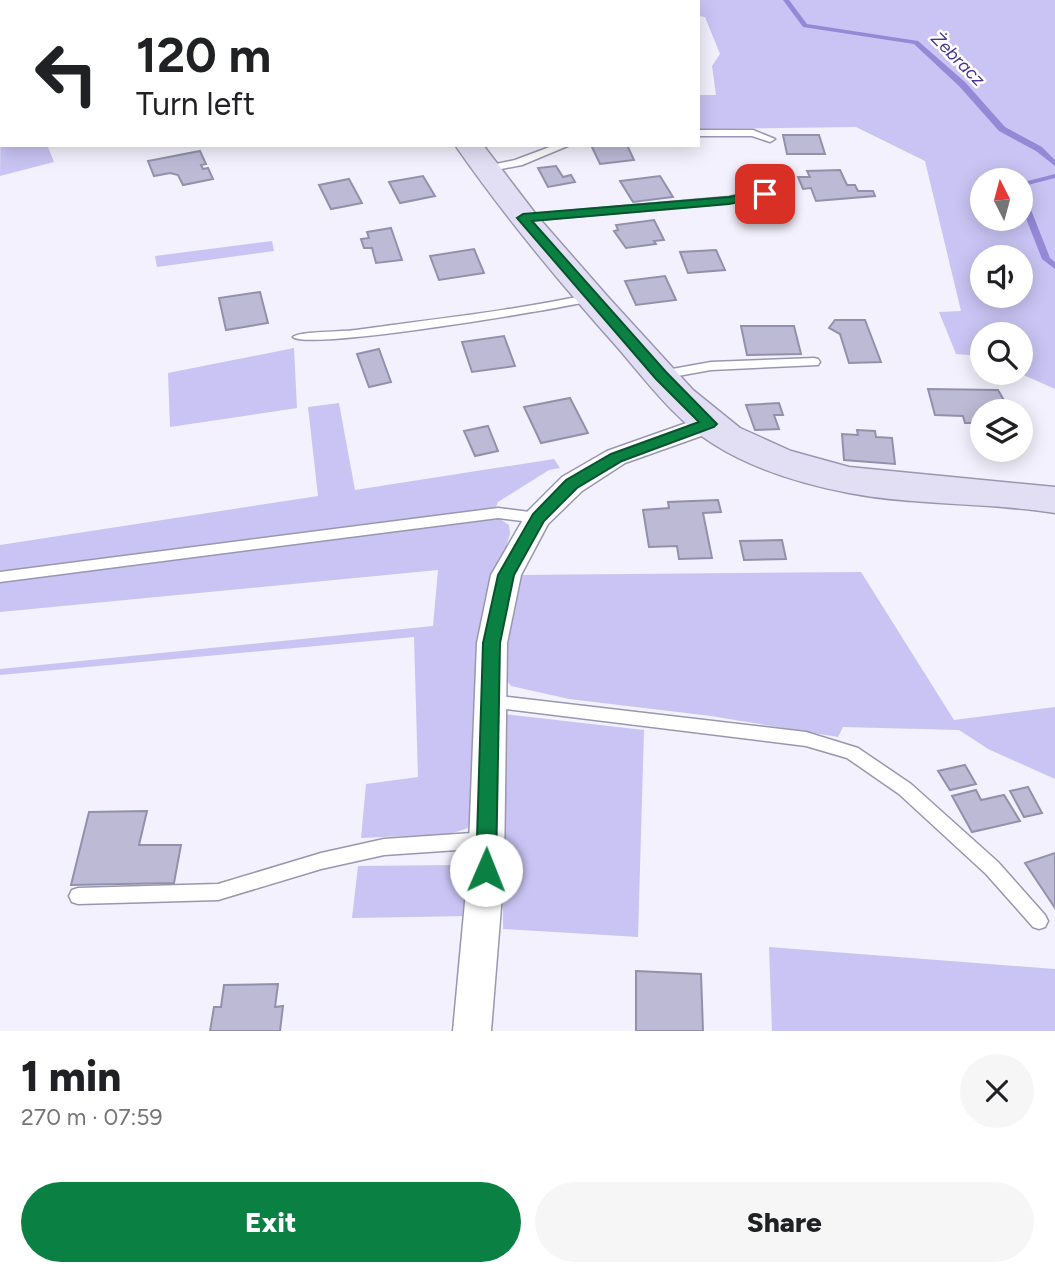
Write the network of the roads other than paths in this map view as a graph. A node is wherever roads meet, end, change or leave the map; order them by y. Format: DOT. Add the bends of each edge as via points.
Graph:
graph roads {
  1 [pos="700,133"];
  2 [pos="770,138"];
  3 [pos="560,147"];
  4 [pos="477,157"];
  5 [pos="785,175"];
  6 [pos="523,218"];
  7 [pos="591,298"];
  8 [pos="299,337"];
  9 [pos="814,362"];
  10 [pos="661,375"];
  11 [pos="709,424"];
  12 [pos="1055,500"];
  13 [pos="538,518"];
  14 [pos="0,577"];
  15 [pos="490,701"];
  16 [pos="487,840"];
  17 [pos="79,896"];
  18 [pos="1040,921"];
  19 [pos="472,1031"];
  1 -- 2 [label="lane" via="753,133"];
  3 -- 4 [label="lane" via="518,163"];
  4 -- 6 [label="street"];
  5 -- 6 [label="lane" via="783,188 729,200"];
  6 -- 7 [label="street"];
  7 -- 8 [label="lane" via="348,335"];
  7 -- 10 [label="street"];
  9 -- 10 [label="lane" via="711,366"];
  10 -- 11 [label="street"];
  11 -- 12 [label="street" via="782,461 852,480"];
  11 -- 13 [label="street" via="590,471"];
  13 -- 14 [label="lane" via="498,513"];
  13 -- 15 [label="street" via="506,575 492,643"];
  15 -- 16 [label="street"];
  15 -- 18 [label="lane" via="806,738 852,753 905,789 992,868"];
  16 -- 17 [label="lane" via="384,847 218,892"];
  16 -- 19 [label="street"];
}
